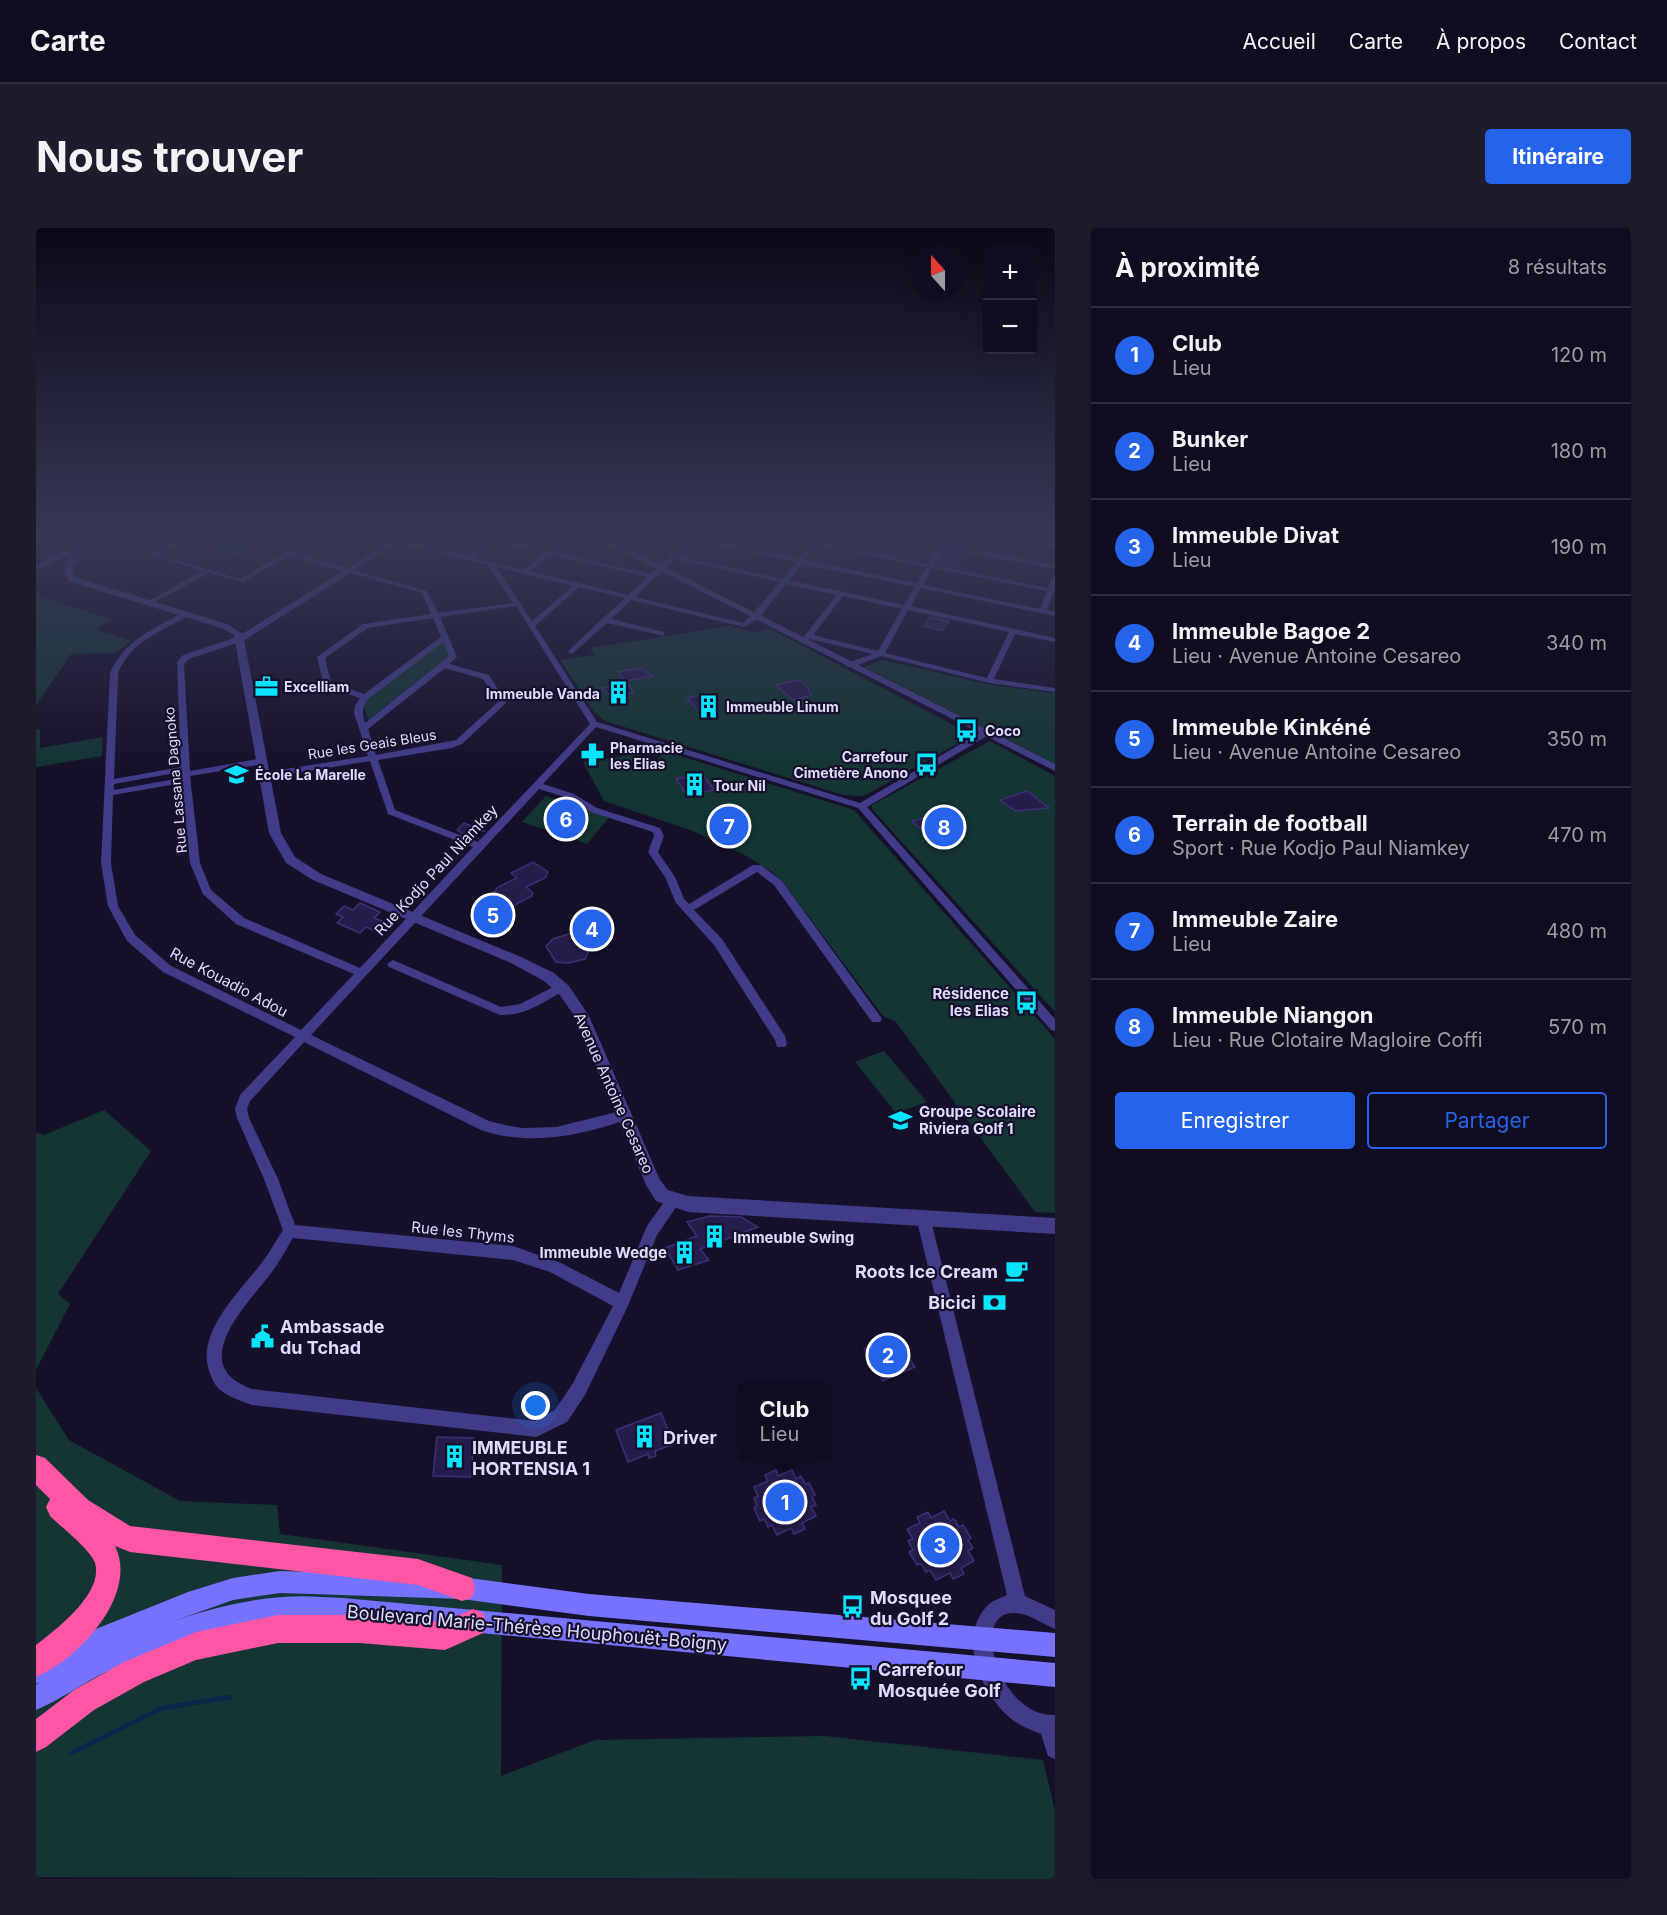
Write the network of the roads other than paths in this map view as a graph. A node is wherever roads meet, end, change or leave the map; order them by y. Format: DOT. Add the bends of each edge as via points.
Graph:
graph roads {
  1 [pos="184,615"];
  2 [pos="279,615"];
  3 [pos="435,615"];
  4 [pos="525,615"];
  5 [pos="543,615"];
  6 [pos="614,615"];
  7 [pos="700,615"];
  8 [pos="751,615"];
  9 [pos="825,615"];
  10 [pos="902,615"];
  11 [pos="942,615"];
  12 [pos="755,617"];
  13 [pos="608,621"];
  14 [pos="532,625"];
  15 [pos="1013,631"];
  16 [pos="661,634"];
  17 [pos="445,637"];
  18 [pos="240,639"];
  19 [pos="806,639"];
  20 [pos="1055,640"];
  21 [pos="572,652"];
  22 [pos="880,654"];
  23 [pos="444,665"];
  24 [pos="850,665"];
  25 [pos="989,681"];
  26 [pos="1055,690"];
  27 [pos="365,697"];
  28 [pos="594,724"];
  29 [pos="364,728"];
  30 [pos="984,734"];
  31 [pos="373,758"];
  32 [pos="263,761"];
  33 [pos="1055,768"];
  34 [pos="173,771"];
  35 [pos="186,775"];
  36 [pos="266,775"];
  37 [pos="174,782"];
  38 [pos="536,785"];
  39 [pos="111,787"];
  40 [pos="861,806"];
  41 [pos="479,846"];
  42 [pos="687,909"];
  43 [pos="412,916"];
  44 [pos="393,964"];
  45 [pos="361,973"];
  46 [pos="561,987"];
  47 [pos="876,1019"];
  48 [pos="1055,1027"];
  49 [pos="301,1036"];
  50 [pos="781,1044"];
  51 [pos="625,1115"];
  52 [pos="674,1199"];
  53 [pos="923,1217"];
  54 [pos="1055,1226"];
  55 [pos="290,1231"];
  56 [pos="622,1303"];
  57 [pos="36,1467"];
  58 [pos="36,1485"];
  59 [pos="462,1588"];
  60 [pos="1018,1603"];
  61 [pos="1047,1608"];
  62 [pos="1055,1620"];
  63 [pos="472,1623"];
  64 [pos="980,1638"];
  65 [pos="1055,1645"];
  66 [pos="36,1663"];
  67 [pos="985,1669"];
  68 [pos="36,1672"];
  69 [pos="1055,1675"];
  70 [pos="36,1698"];
  71 [pos="1052,1726"];
  72 [pos="36,1737"];
  73 [pos="1055,1749"];
  1 -- 18 [label="street" via="224,626"];
  1 -- 39 [label="street, Rue Kouadio Adou" via="135,643 116,665"];
  2 -- 18 [label="street"];
  3 -- 17 [label="street"];
  3 -- 27 [label="street" via="366,626 322,655 327,684"];
  4 -- 14 [label="street"];
  5 -- 14 [label="street"];
  6 -- 13 [label="street"];
  7 -- 12 [label="street" via="740,625 749,624"];
  8 -- 12 [label="street"];
  9 -- 19 [label="street"];
  10 -- 22 [label="street"];
  11 -- 15 [label="street"];
  12 -- 19 [label="street"];
  13 -- 16 [label="street"];
  13 -- 21 [label="street"];
  14 -- 28 [label="street"];
  15 -- 20 [label="street"];
  15 -- 25 [label="street"];
  17 -- 23 [label="street" via="453,655"];
  17 -- 27 [label="street"];
  18 -- 32 [label="street, Avenue Antoine Cesareo"];
  18 -- 35 [label="street, Rue Lassana Dagnoko" via="181,660"];
  19 -- 22 [label="street"];
  19 -- 24 [label="street"];
  22 -- 24 [label="street"];
  22 -- 25 [label="street"];
  23 -- 29 [label="street"];
  23 -- 31 [label="street, Rue les Geais Bleus" via="486,676 502,702 500,706 459,742"];
  24 -- 30 [label="street"];
  25 -- 26 [label="street"];
  27 -- 29 [label="street" via="358,712"];
  28 -- 38 [label="street, Rue Kodjo Paul Niamkey"];
  28 -- 40 [label="street"];
  29 -- 31 [label="street"];
  30 -- 33 [label="street"];
  30 -- 40 [label="street"];
  31 -- 36 [label="street, Rue les Geais Bleus"];
  31 -- 41 [label="street" via="388,808 394,815"];
  32 -- 35 [label="street"];
  32 -- 36 [label="street, Avenue Antoine Cesareo"];
  34 -- 35 [label="street"];
  34 -- 37 [label="street"];
  34 -- 39 [label="street"];
  35 -- 37 [label="street"];
  35 -- 45 [label="street, Rue Lassana Dagnoko" via="195,864 207,892 240,921"];
  36 -- 43 [label="street, Avenue Antoine Cesareo" via="275,833 287,857 317,877"];
  37 -- 39 [label="street"];
  38 -- 41 [label="street, Rue Kodjo Paul Niamkey"];
  38 -- 42 [label="street" via="571,796 594,810 657,830 653,852"];
  39 -- 49 [label="street, Rue Kouadio Adou" via="106,863 112,906 131,938 167,969"];
  40 -- 48 [label="street"];
  41 -- 43 [label="street, Rue Kodjo Paul Niamkey"];
  42 -- 47 [label="street" via="757,867 778,883"];
  42 -- 50 [label="street" via="711,932 732,962"];
  43 -- 45 [label="street, Rue Kodjo Paul Niamkey"];
  43 -- 46 [label="street, Avenue Antoine Cesareo" via="531,967"];
  44 -- 46 [label="street" via="500,1011 521,1009"];
  45 -- 49 [label="street, Rue Kodjo Paul Niamkey"];
  46 -- 51 [label="street, Avenue Antoine Cesareo" via="582,1016"];
  49 -- 51 [label="street, Rue Kouadio Adou" via="486,1126 516,1134 586,1127"];
  49 -- 55 [label="street, Rue Kodjo Paul Niamkey" via="251,1090 241,1109"];
  51 -- 52 [label="street, Avenue Antoine Cesareo" via="654,1185 662,1196"];
  52 -- 53 [label="street, Avenue Antoine Cesareo" via="688,1204"];
  52 -- 56 [label="street" via="652,1231"];
  53 -- 54 [label="street, Avenue Antoine Cesareo"];
  53 -- 60 [label="street"];
  55 -- 56 [label="street, Rue les Thyms" via="537,1258"];
  55 -- 56 [label="street" via="233,1310 216,1343 215,1361 220,1378 252,1397 536,1429 561,1416 579,1389"];
  57 -- 59 [label="highway" via="79,1511 103,1528 130,1539 418,1572"];
  58 -- 66 [label="highway" via="107,1554 109,1570 96,1607 81,1626"];
  59 -- 64 [label="main road, Boulevard Marie-Thérèse Houphouët-Boigny" via="590,1605"];
  59 -- 68 [label="main road, Boulevard Marie-Thérèse Houphouët-Boigny" via="280,1582 233,1590 139,1621"];
  60 -- 61 [label="street"];
  60 -- 64 [label="street" via="992,1612"];
  61 -- 62 [label="street"];
  63 -- 67 [label="main road, Boulevard Marie-Thérèse Houphouët-Boigny"];
  63 -- 70 [label="main road, Boulevard Marie-Thérèse Houphouët-Boigny" via="343,1609 283,1608 237,1616 137,1646"];
  63 -- 72 [label="highway" via="445,1636 359,1629 278,1629 196,1647 134,1672 84,1700"];
  64 -- 65 [label="main road, Boulevard Marie-Thérèse Houphouët-Boigny"];
  64 -- 67 [label="street"];
  67 -- 69 [label="main road, Boulevard Marie-Thérèse Houphouët-Boigny"];
  67 -- 71 [label="street" via="1000,1697 1023,1718"];
  71 -- 73 [label="street"];
}
